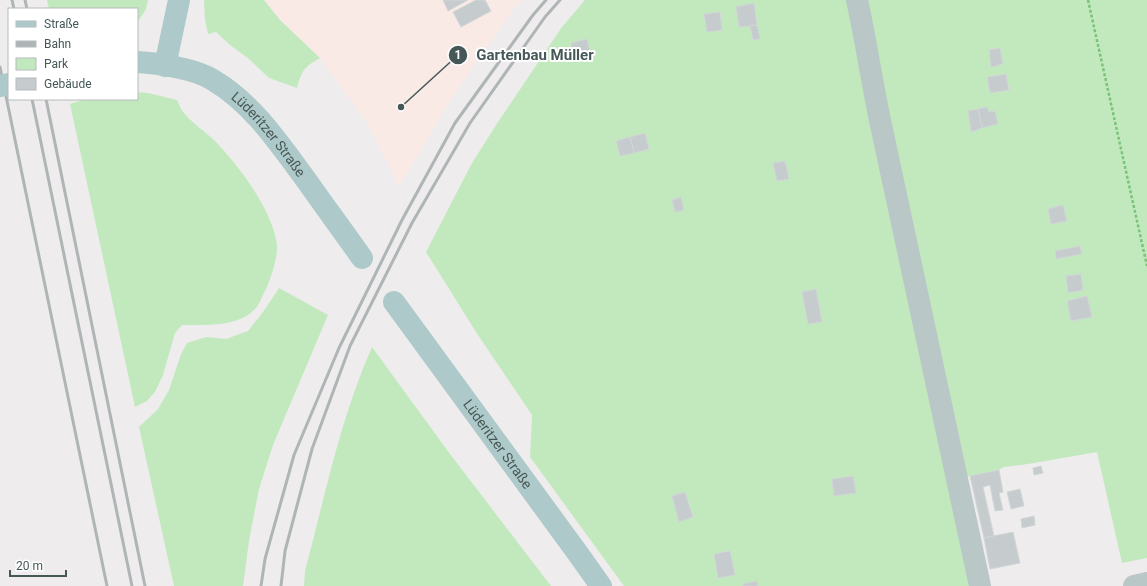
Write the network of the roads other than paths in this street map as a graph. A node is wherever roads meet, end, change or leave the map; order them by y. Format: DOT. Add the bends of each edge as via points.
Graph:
graph roads {
  1 [pos="178,0"];
  2 [pos="857,0"];
  3 [pos="138,62"];
  4 [pos="165,66"];
  5 [pos="362,258"];
  6 [pos="394,302"];
  7 [pos="1147,583"];
  8 [pos="601,586"];
  9 [pos="980,586"];
  10 [pos="1134,586"];
  1 -- 4 [label="main road"];
  2 -- 9 [label="street"];
  3 -- 4 [label="main road, Lüderitzer Straße"];
  4 -- 5 [label="main road, Lüderitzer Straße" via="192,71 213,80 239,98 280,144"];
  6 -- 8 [label="main road, Lüderitzer Straße"];
  7 -- 10 [label="street"];
}
